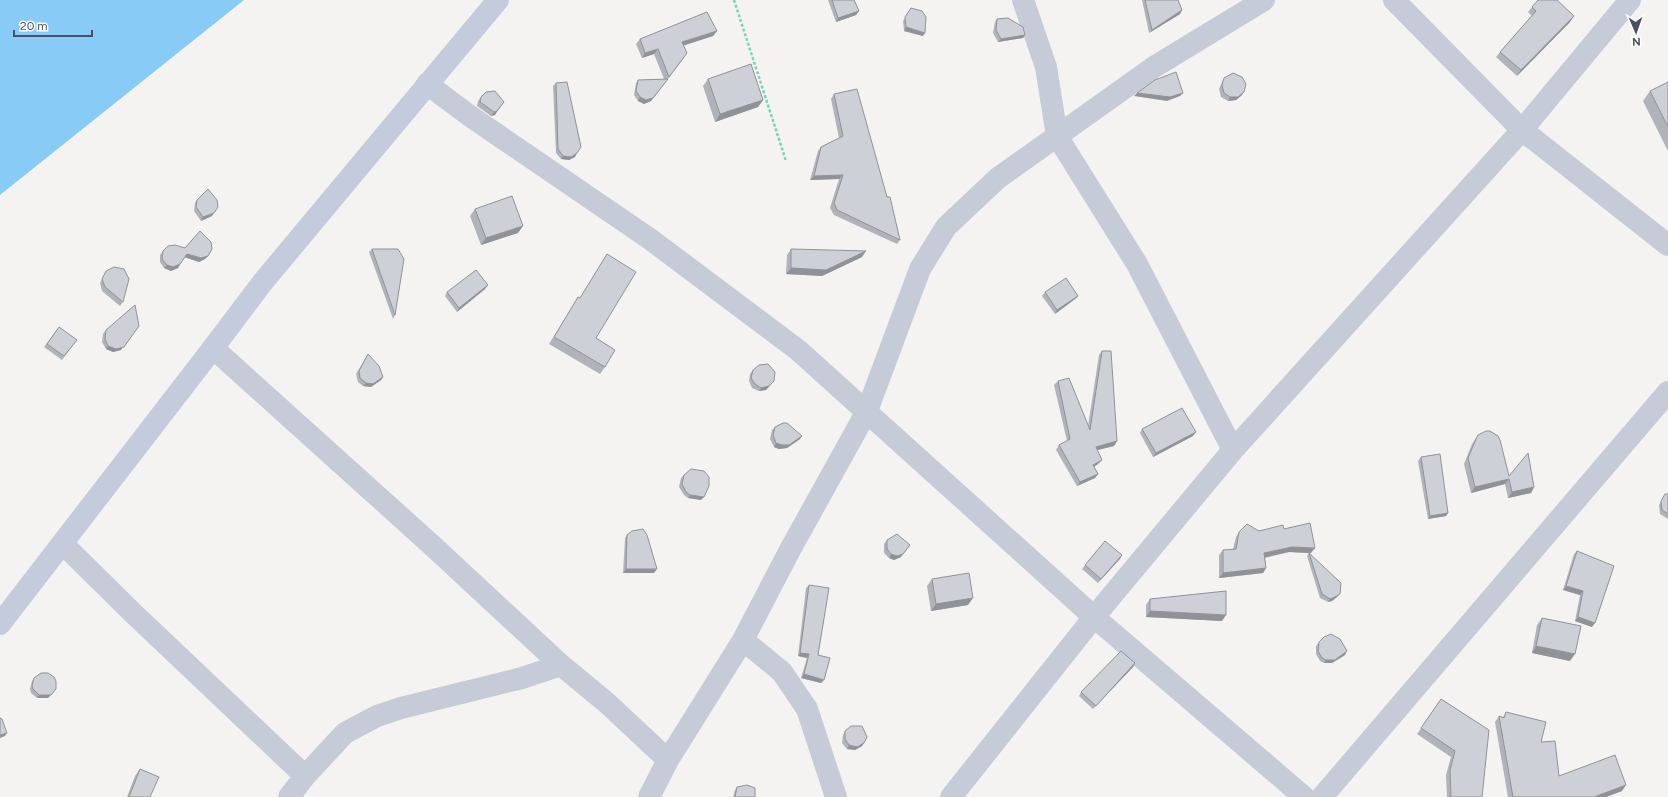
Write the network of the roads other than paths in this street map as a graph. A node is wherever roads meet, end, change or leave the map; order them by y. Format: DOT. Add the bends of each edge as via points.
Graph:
graph roads {
  1 [pos="498,0"];
  2 [pos="1023,0"];
  3 [pos="1264,0"];
  4 [pos="1394,0"];
  5 [pos="1630,0"];
  6 [pos="427,84"];
  7 [pos="1522,130"];
  8 [pos="1057,136"];
  9 [pos="1668,245"];
  10 [pos="213,348"];
  11 [pos="1668,392"];
  12 [pos="867,411"];
  13 [pos="1233,450"];
  14 [pos="63,544"];
  15 [pos="1094,617"];
  16 [pos="0,624"];
  17 [pos="744,640"];
  18 [pos="561,665"];
  19 [pos="668,760"];
  20 [pos="305,776"];
  21 [pos="289,797"];
  22 [pos="649,797"];
  23 [pos="836,797"];
  24 [pos="951,797"];
  25 [pos="1304,797"];
  26 [pos="1322,797"];
  1 -- 6 [label="main road"];
  2 -- 8 [label="street" via="1046,67"];
  3 -- 8 [label="street" via="1154,67"];
  4 -- 7 [label="street"];
  5 -- 7 [label="street"];
  6 -- 10 [label="main road" via="262,283"];
  6 -- 12 [label="street" via="650,239 798,350"];
  7 -- 9 [label="street"];
  7 -- 13 [label="street"];
  8 -- 12 [label="street" via="998,178 946,227 920,269"];
  8 -- 13 [label="street" via="1137,264"];
  10 -- 14 [label="main road"];
  10 -- 18 [label="street"];
  11 -- 26 [label="street"];
  12 -- 15 [label="street"];
  12 -- 17 [label="street" via="791,548"];
  13 -- 15 [label="street"];
  14 -- 16 [label="main road"];
  14 -- 20 [label="street"];
  15 -- 24 [label="street"];
  15 -- 25 [label="street"];
  17 -- 19 [label="street"];
  17 -- 23 [label="street" via="782,672 807,709"];
  18 -- 19 [label="street" via="607,703"];
  18 -- 20 [label="street" via="522,678 377,716 345,733"];
  19 -- 22 [label="street"];
  20 -- 21 [label="street"];
}
